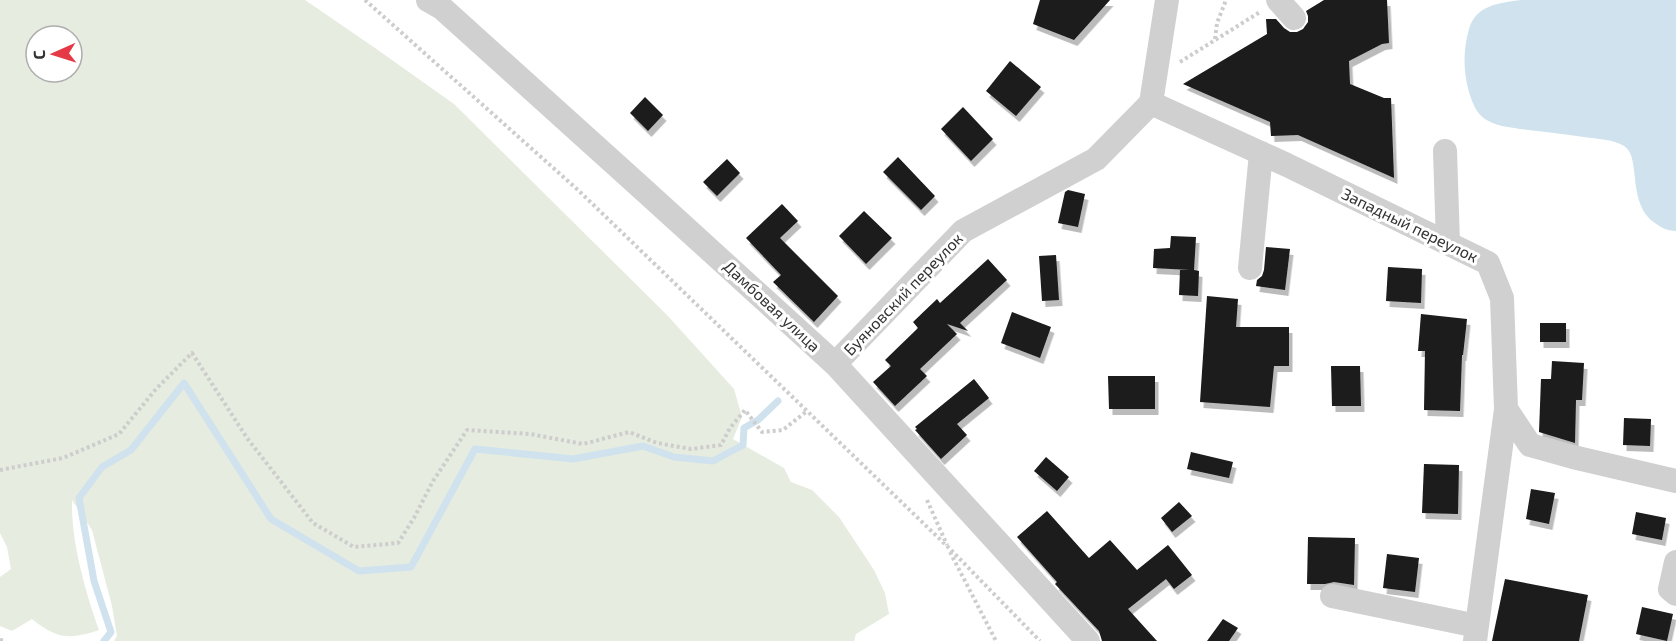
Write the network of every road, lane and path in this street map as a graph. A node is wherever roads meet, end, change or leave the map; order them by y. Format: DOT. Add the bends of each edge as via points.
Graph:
graph roads {
  1 [pos="365,0"];
  2 [pos="428,0"];
  3 [pos="1167,0"];
  4 [pos="1226,0"];
  5 [pos="1283,6"];
  6 [pos="1215,40"];
  7 [pos="1156,77"];
  8 [pos="1151,103"];
  9 [pos="1445,151"];
  10 [pos="1260,153"];
  11 [pos="1448,243"];
  12 [pos="1250,268"];
  13 [pos="835,364"];
  14 [pos="1506,409"];
  15 [pos="807,411"];
  16 [pos="0,470"];
  17 [pos="1676,481"];
  18 [pos="949,549"];
  19 [pos="1676,562"];
  20 [pos="1676,594"];
  21 [pos="1332,596"];
  22 [pos="1476,633"];
  23 [pos="0,640"];
  24 [pos="6,641"];
  25 [pos="996,641"];
  26 [pos="1040,641"];
  27 [pos="1088,641"];
  1 -- 15 [label="path" via="578,190"];
  2 -- 13 [label="street, Дамбовая улица" via="442,8"];
  3 -- 7 [label="street"];
  4 -- 6 [label="path"];
  5 -- 6 [label="path"];
  6 -- 7 [label="path"];
  7 -- 8 [label="street"];
  8 -- 10 [label="street, Западный переулок"];
  8 -- 13 [label="street, Буяновский переулок" via="1096,159 963,231"];
  9 -- 11 [label="street"];
  10 -- 11 [label="street, Западный переулок"];
  10 -- 12 [label="street"];
  11 -- 14 [label="street, Западный переулок" via="1488,263 1502,298"];
  13 -- 27 [label="street, Дамбовая улица"];
  14 -- 17 [label="street" via="1530,445"];
  14 -- 22 [label="street, Западный переулок"];
  15 -- 16 [label="path" via="783,429 762,432 745,410 721,445 691,449 657,443 629,432 583,444 530,434 467,430 398,543 354,547 313,523 247,438 192,353 119,434 63,458"];
  15 -- 18 [label="path"];
  18 -- 25 [label="path"];
  18 -- 26 [label="path"];
  19 -- 20 [label="street" via="1670,590"];
  21 -- 22 [label="street"];
  23 -- 24 [label="path"];
}
